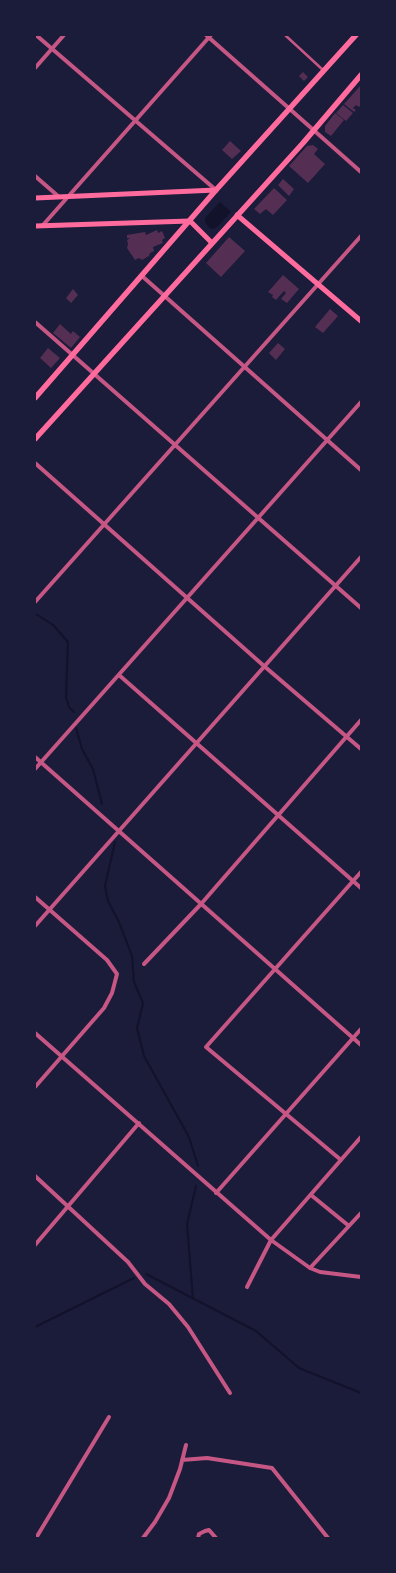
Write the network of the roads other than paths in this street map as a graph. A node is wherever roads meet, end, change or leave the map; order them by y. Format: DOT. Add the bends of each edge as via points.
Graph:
graph roads {
  1 [pos="36,35"];
  2 [pos="64,35"];
  3 [pos="285,35"];
  4 [pos="356,35"];
  5 [pos="209,36"];
  6 [pos="52,49"];
  7 [pos="35,68"];
  8 [pos="324,70"];
  9 [pos="361,75"];
  10 [pos="290,109"];
  11 [pos="135,120"];
  12 [pos="313,130"];
  13 [pos="361,172"];
  14 [pos="35,176"];
  15 [pos="216,190"];
  16 [pos="68,196"];
  17 [pos="35,198"];
  18 [pos="62,199"];
  19 [pos="238,215"];
  20 [pos="190,221"];
  21 [pos="42,225"];
  22 [pos="35,226"];
  23 [pos="361,236"];
  24 [pos="212,242"];
  25 [pos="142,276"];
  26 [pos="318,284"];
  27 [pos="164,295"];
  28 [pos="361,321"];
  29 [pos="35,322"];
  30 [pos="73,355"];
  31 [pos="244,366"];
  32 [pos="94,373"];
  33 [pos="35,398"];
  34 [pos="361,402"];
  35 [pos="35,439"];
  36 [pos="327,440"];
  37 [pos="176,444"];
  38 [pos="35,463"];
  39 [pos="361,470"];
  40 [pos="258,518"];
  41 [pos="105,524"];
  42 [pos="361,557"];
  43 [pos="336,586"];
  44 [pos="188,597"];
  45 [pos="35,602"];
  46 [pos="361,608"];
  47 [pos="264,666"];
  48 [pos="119,675"];
  49 [pos="361,720"];
  50 [pos="347,736"];
  51 [pos="196,743"];
  52 [pos="361,749"];
  53 [pos="35,757"];
  54 [pos="41,762"];
  55 [pos="35,769"];
  56 [pos="278,816"];
  57 [pos="119,830"];
  58 [pos="361,872"];
  59 [pos="353,881"];
  60 [pos="361,888"];
  61 [pos="35,897"];
  62 [pos="202,904"];
  63 [pos="50,909"];
  64 [pos="35,926"];
  65 [pos="144,964"];
  66 [pos="275,969"];
  67 [pos="361,1029"];
  68 [pos="35,1033"];
  69 [pos="353,1038"];
  70 [pos="361,1045"];
  71 [pos="63,1056"];
  72 [pos="35,1087"];
  73 [pos="286,1114"];
  74 [pos="139,1123"];
  75 [pos="361,1137"];
  76 [pos="341,1160"];
  77 [pos="35,1176"];
  78 [pos="216,1193"];
  79 [pos="311,1195"];
  80 [pos="68,1206"];
  81 [pos="361,1213"];
  82 [pos="349,1226"];
  83 [pos="272,1240"];
  84 [pos="35,1245"];
  85 [pos="310,1268"];
  86 [pos="361,1277"];
  87 [pos="246,1287"];
  88 [pos="230,1393"];
  89 [pos="109,1417"];
  90 [pos="186,1445"];
  91 [pos="182,1460"];
  92 [pos="36,1538"];
  93 [pos="143,1538"];
  94 [pos="198,1538"];
  95 [pos="216,1538"];
  96 [pos="328,1538"];
  1 -- 6 [label="street"];
  2 -- 6 [label="street"];
  3 -- 8 [label="street"];
  4 -- 8 [label="main road"];
  5 -- 10 [label="street"];
  5 -- 11 [label="street"];
  6 -- 7 [label="street"];
  6 -- 11 [label="street"];
  8 -- 10 [label="main road"];
  9 -- 12 [label="main road"];
  10 -- 12 [label="street"];
  10 -- 15 [label="main road"];
  11 -- 15 [label="street"];
  11 -- 16 [label="street"];
  12 -- 13 [label="street"];
  12 -- 19 [label="main road"];
  14 -- 18 [label="street"];
  15 -- 16 [label="main road"];
  15 -- 20 [label="main road"];
  16 -- 18 [label="main road"];
  17 -- 18 [label="main road"];
  18 -- 21 [label="street"];
  19 -- 24 [label="main road"];
  19 -- 26 [label="main road"];
  20 -- 21 [label="main road"];
  20 -- 24 [label="main road"];
  20 -- 25 [label="main road"];
  21 -- 22 [label="main road"];
  23 -- 26 [label="street"];
  24 -- 27 [label="main road"];
  25 -- 27 [label="street"];
  25 -- 30 [label="main road"];
  26 -- 28 [label="main road"];
  26 -- 31 [label="street"];
  27 -- 31 [label="street"];
  27 -- 32 [label="main road"];
  29 -- 30 [label="street"];
  30 -- 32 [label="street"];
  30 -- 33 [label="main road"];
  31 -- 36 [label="street"];
  31 -- 37 [label="street"];
  32 -- 35 [label="main road"];
  32 -- 37 [label="street"];
  34 -- 36 [label="street"];
  36 -- 39 [label="street"];
  36 -- 40 [label="street"];
  37 -- 40 [label="street"];
  37 -- 41 [label="street"];
  38 -- 41 [label="street"];
  40 -- 43 [label="street"];
  40 -- 44 [label="street"];
  41 -- 44 [label="street"];
  41 -- 45 [label="street"];
  42 -- 43 [label="street"];
  43 -- 46 [label="street"];
  43 -- 47 [label="street"];
  44 -- 47 [label="street"];
  44 -- 48 [label="street"];
  47 -- 50 [label="street"];
  47 -- 51 [label="street"];
  48 -- 51 [label="street"];
  48 -- 54 [label="street"];
  49 -- 50 [label="street"];
  50 -- 52 [label="street"];
  50 -- 56 [label="street"];
  51 -- 56 [label="street"];
  51 -- 57 [label="street"];
  53 -- 54 [label="street"];
  54 -- 55 [label="street"];
  54 -- 57 [label="street"];
  56 -- 59 [label="street"];
  56 -- 62 [label="street"];
  57 -- 62 [label="street"];
  57 -- 63 [label="street"];
  58 -- 59 [label="street"];
  59 -- 60 [label="street"];
  59 -- 66 [label="street"];
  61 -- 63 [label="street"];
  62 -- 65 [label="street"];
  62 -- 66 [label="street"];
  63 -- 64 [label="street"];
  63 -- 71 [label="street" via="107,960 117,974 104,1008"];
  66 -- 69 [label="street"];
  66 -- 73 [label="street" via="206,1047"];
  67 -- 69 [label="street"];
  68 -- 71 [label="street"];
  69 -- 70 [label="street"];
  69 -- 73 [label="street"];
  71 -- 72 [label="street"];
  71 -- 74 [label="street"];
  73 -- 76 [label="street"];
  73 -- 78 [label="street"];
  74 -- 78 [label="street"];
  74 -- 80 [label="street"];
  75 -- 76 [label="street"];
  76 -- 79 [label="street"];
  77 -- 80 [label="street"];
  78 -- 83 [label="street"];
  79 -- 82 [label="street"];
  79 -- 83 [label="street"];
  80 -- 84 [label="street"];
  80 -- 88 [label="street" via="169,1304 188,1327"];
  81 -- 82 [label="street"];
  82 -- 85 [label="street"];
  83 -- 85 [label="street"];
  83 -- 87 [label="street"];
  85 -- 86 [label="street"];
  89 -- 92 [label="street"];
  90 -- 91 [label="street"];
  91 -- 93 [label="street" via="169,1498"];
  91 -- 96 [label="street" via="207,1458 272,1468"];
  94 -- 95 [label="street" via="205,1530"];
}
